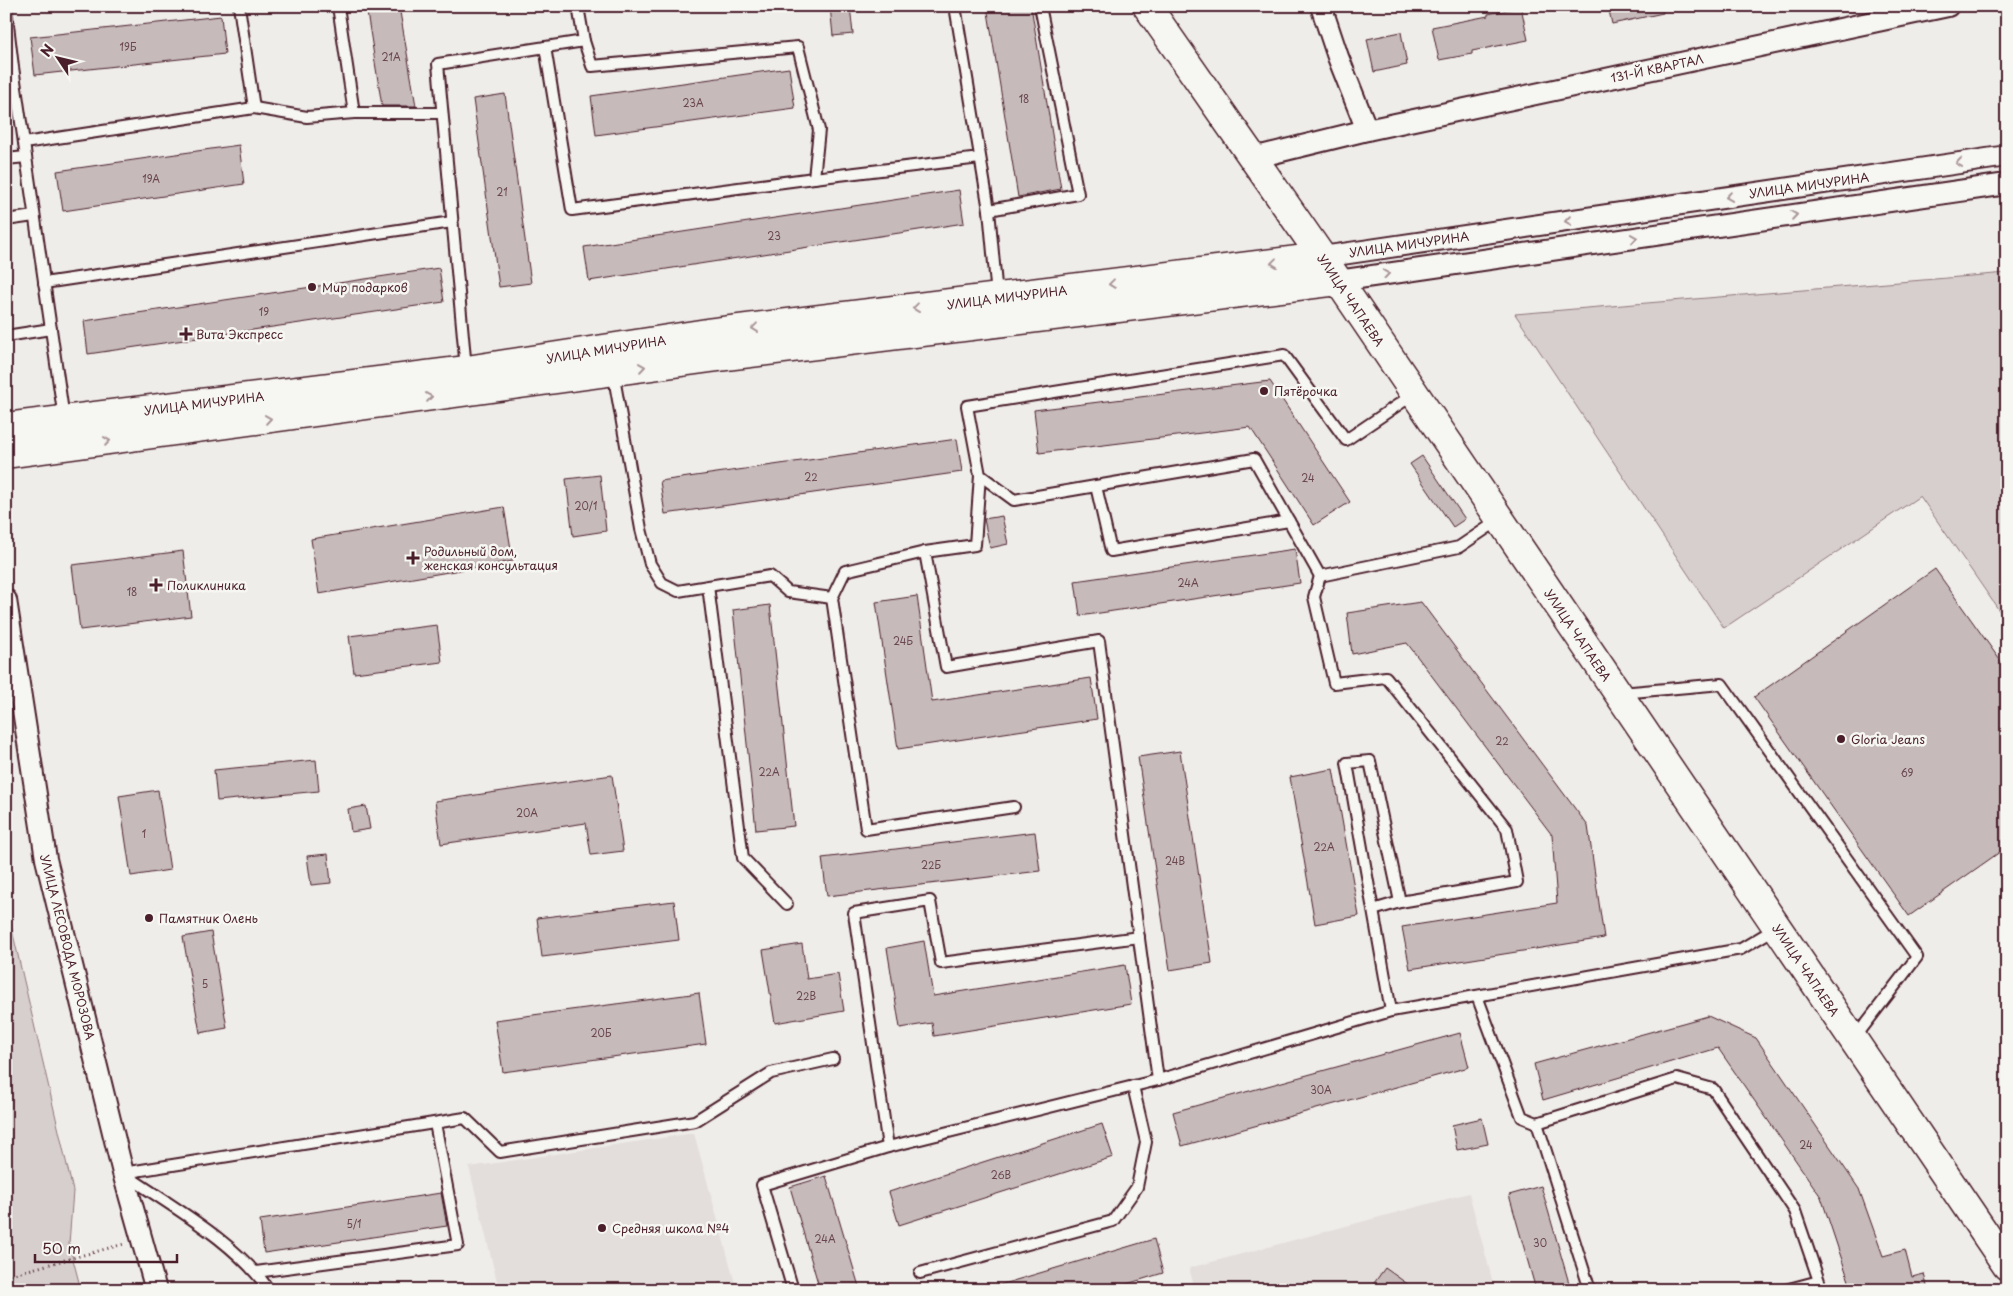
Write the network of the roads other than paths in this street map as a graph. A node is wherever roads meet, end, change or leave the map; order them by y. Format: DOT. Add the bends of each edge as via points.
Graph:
graph roads {
  1 [pos="239,6"];
  2 [pos="338,6"];
  3 [pos="578,6"];
  4 [pos="954,6"];
  5 [pos="1040,6"];
  6 [pos="1147,6"];
  7 [pos="1321,6"];
  8 [pos="1948,6"];
  9 [pos="6,8"];
  10 [pos="584,41"];
  11 [pos="544,47"];
  12 [pos="10,68"];
  13 [pos="254,108"];
  14 [pos="354,112"];
  15 [pos="442,113"];
  16 [pos="1367,130"];
  17 [pos="24,144"];
  18 [pos="2007,156"];
  19 [pos="26,157"];
  20 [pos="980,158"];
  21 [pos="1253,158"];
  22 [pos="6,160"];
  23 [pos="814,178"];
  24 [pos="2007,184"];
  25 [pos="989,210"];
  26 [pos="34,216"];
  27 [pos="6,220"];
  28 [pos="452,222"];
  29 [pos="1322,257"];
  30 [pos="1338,280"];
  31 [pos="44,283"];
  32 [pos="997,298"];
  33 [pos="50,329"];
  34 [pos="6,336"];
  35 [pos="467,370"];
  36 [pos="613,371"];
  37 [pos="1414,394"];
  38 [pos="6,427"];
  39 [pos="66,434"];
  40 [pos="6,454"];
  41 [pos="980,475"];
  42 [pos="1096,486"];
  43 [pos="1500,520"];
  44 [pos="1289,521"];
  45 [pos="925,552"];
  46 [pos="1320,576"];
  47 [pos="708,586"];
  48 [pos="832,598"];
  49 [pos="6,600"];
  50 [pos="1618,693"];
  51 [pos="1014,807"];
  52 [pos="1400,902"];
  53 [pos="787,904"];
  54 [pos="1373,910"];
  55 [pos="1777,927"];
  56 [pos="1139,937"];
  57 [pos="1477,996"];
  58 [pos="1391,1012"];
  59 [pos="1854,1040"];
  60 [pos="833,1060"];
  61 [pos="1158,1080"];
  62 [pos="1133,1086"];
  63 [pos="1538,1122"];
  64 [pos="434,1123"];
  65 [pos="888,1147"];
  66 [pos="123,1173"];
  67 [pos="2007,1266"];
  68 [pos="256,1272"];
  69 [pos="920,1272"];
  70 [pos="156,1290"];
  71 [pos="269,1290"];
  72 [pos="793,1290"];
  73 [pos="1590,1290"];
  74 [pos="1785,1290"];
  1 -- 13 [label="lane"];
  2 -- 14 [label="lane"];
  3 -- 10 [label="lane"];
  4 -- 20 [label="lane"];
  5 -- 25 [label="lane" via="1078,194"];
  6 -- 21 [label="street, УЛИЦА ЧАПАЕВА"];
  7 -- 16 [label="street"];
  8 -- 16 [label="street, 131-Й КВАРТАЛ"];
  9 -- 12 [label="lane"];
  10 -- 11 [label="lane"];
  10 -- 23 [label="lane" via="592,66 798,47 819,130"];
  11 -- 15 [label="lane" via="438,64"];
  11 -- 23 [label="lane" via="572,210"];
  12 -- 17 [label="lane"];
  13 -- 14 [label="lane" via="307,117"];
  13 -- 17 [label="lane"];
  14 -- 15 [label="lane"];
  15 -- 28 [label="lane"];
  16 -- 21 [label="street, 131-Й КВАРТАЛ"];
  17 -- 19 [label="lane"];
  18 -- 29 [label="street, УЛИЦА МИЧУРИНА, one-way"];
  19 -- 22 [label="lane"];
  19 -- 26 [label="lane"];
  20 -- 23 [label="lane"];
  20 -- 25 [label="lane"];
  21 -- 29 [label="street, УЛИЦА ЧАПАЕВА"];
  30 -- 24 [label="street, УЛИЦА МИЧУРИНА, one-way"];
  25 -- 32 [label="lane"];
  26 -- 27 [label="lane"];
  26 -- 31 [label="lane"];
  28 -- 31 [label="lane"];
  28 -- 35 [label="lane"];
  29 -- 30 [label="street, УЛИЦА ЧАПАЕВА"];
  29 -- 32 [label="street, УЛИЦА МИЧУРИНА, one-way"];
  36 -- 30 [label="street, УЛИЦА МИЧУРИНА, one-way"];
  30 -- 37 [label="street, УЛИЦА ЧАПАЕВА"];
  31 -- 33 [label="lane"];
  32 -- 35 [label="street, УЛИЦА МИЧУРИНА, one-way" via="707,333"];
  33 -- 34 [label="lane"];
  33 -- 39 [label="lane"];
  35 -- 39 [label="street, УЛИЦА МИЧУРИНА"];
  39 -- 36 [label="street, УЛИЦА МИЧУРИНА, one-way"];
  36 -- 47 [label="lane" via="650,564 662,583 678,591"];
  37 -- 41 [label="lane" via="1346,440 1284,355 967,406"];
  37 -- 43 [label="street, УЛИЦА ЧАПАЕВА"];
  38 -- 39 [label="street, УЛИЦА МИЧУРИНА"];
  39 -- 40 [label="street, УЛИЦА МИЧУРИНА"];
  41 -- 42 [label="lane" via="1014,500"];
  41 -- 45 [label="lane" via="974,546"];
  42 -- 44 [label="lane" via="1254,459"];
  42 -- 44 [label="lane" via="1111,550"];
  43 -- 46 [label="lane" via="1459,547"];
  43 -- 50 [label="street, УЛИЦА ЧАПАЕВА"];
  44 -- 46 [label="lane"];
  45 -- 48 [label="lane" via="845,572"];
  45 -- 56 [label="lane" via="946,666 1099,641"];
  46 -- 52 [label="lane" via="1314,597 1334,683 1386,677 1506,829 1517,882"];
  47 -- 48 [label="lane" via="770,576 788,592"];
  47 -- 53 [label="lane" via="743,858"];
  48 -- 51 [label="lane" via="866,829"];
  49 -- 66 [label="street, УЛИЦА ЛЕСОВОДА МОРОЗОВА" via="46,859"];
  50 -- 55 [label="street, УЛИЦА ЧАПАЕВА"];
  50 -- 59 [label="lane" via="1722,684 1917,957"];
  52 -- 54 [label="lane"];
  52 -- 54 [label="lane" via="1370,761 1347,763"];
  54 -- 58 [label="lane"];
  55 -- 57 [label="lane" via="1741,948"];
  55 -- 59 [label="street, УЛИЦА ЧАПАЕВА"];
  56 -- 61 [label="lane"];
  56 -- 65 [label="lane" via="941,963 930,902 854,913"];
  57 -- 58 [label="lane"];
  57 -- 63 [label="lane" via="1522,1117"];
  58 -- 61 [label="lane"];
  59 -- 67 [label="street, УЛИЦА ЧАПАЕВА"];
  60 -- 64 [label="lane" via="772,1073 695,1121 500,1152 466,1118"];
  61 -- 62 [label="lane"];
  62 -- 65 [label="lane"];
  62 -- 69 [label="lane" via="1146,1142 1136,1187 1113,1221"];
  63 -- 73 [label="lane"];
  63 -- 74 [label="lane" via="1677,1079 1713,1089 1795,1211 1819,1281"];
  64 -- 66 [label="lane"];
  64 -- 68 [label="lane" via="458,1245"];
  65 -- 72 [label="lane" via="762,1185"];
  66 -- 68 [label="lane" via="208,1232"];
  66 -- 70 [label="street, УЛИЦА ЛЕСОВОДА МОРОЗОВА"];
  68 -- 71 [label="lane"];
}
